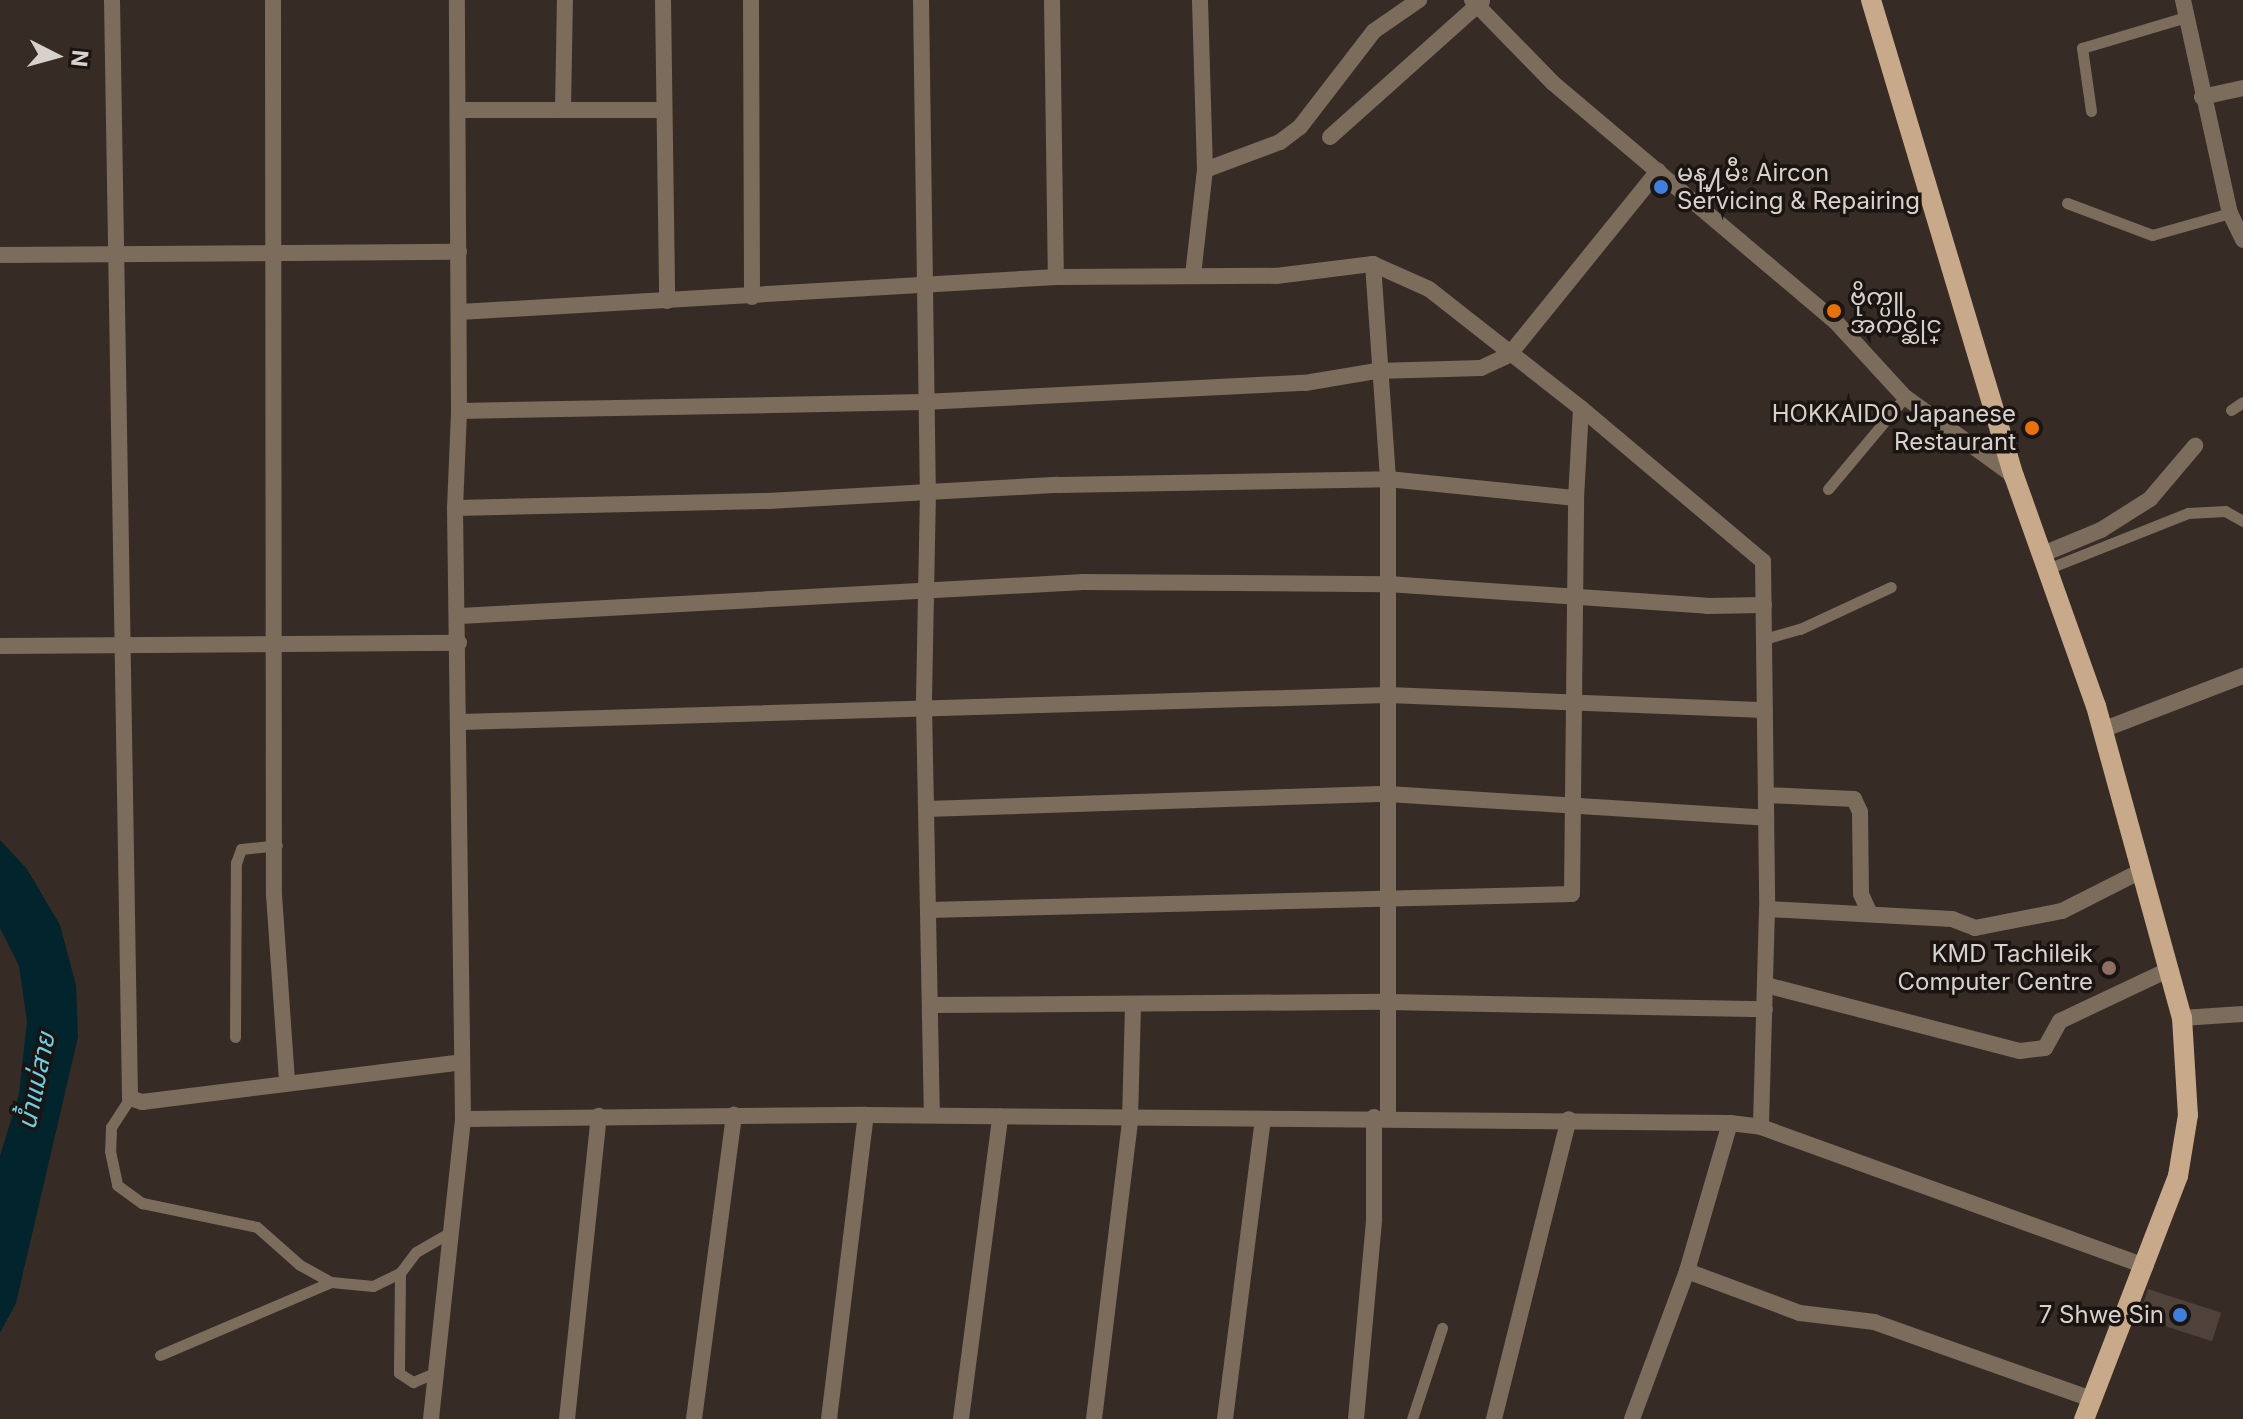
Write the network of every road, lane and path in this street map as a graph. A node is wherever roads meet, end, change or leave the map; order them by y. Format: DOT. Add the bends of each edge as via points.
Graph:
graph roads {
  1 [pos="112,0"];
  2 [pos="273,0"];
  3 [pos="457,0"];
  4 [pos="565,0"];
  5 [pos="663,0"];
  6 [pos="751,0"];
  7 [pos="921,0"];
  8 [pos="1052,0"];
  9 [pos="1200,0"];
  10 [pos="1419,0"];
  11 [pos="1871,0"];
  12 [pos="2183,0"];
  13 [pos="1477,2"];
  14 [pos="2186,17"];
  15 [pos="2243,88"];
  16 [pos="2202,97"];
  17 [pos="459,110"];
  18 [pos="563,110"];
  19 [pos="663,110"];
  20 [pos="2091,111"];
  21 [pos="1330,137"];
  22 [pos="1205,170"];
  23 [pos="1658,171"];
  24 [pos="2067,203"];
  25 [pos="2230,213"];
  26 [pos="2242,238"];
  27 [pos="459,252"];
  28 [pos="113,254"];
  29 [pos="0,255"];
  30 [pos="277,256"];
  31 [pos="1373,264"];
  32 [pos="1193,275"];
  33 [pos="1056,277"];
  34 [pos="922,288"];
  35 [pos="752,297"];
  36 [pos="667,301"];
  37 [pos="460,312"];
  38 [pos="1509,355"];
  39 [pos="1377,371"];
  40 [pos="1905,397"];
  41 [pos="924,402"];
  42 [pos="2243,402"];
  43 [pos="1581,408"];
  44 [pos="2231,410"];
  45 [pos="459,411"];
  46 [pos="2195,446"];
  47 [pos="2014,476"];
  48 [pos="1388,479"];
  49 [pos="1828,489"];
  50 [pos="928,491"];
  51 [pos="1576,498"];
  52 [pos="455,508"];
  53 [pos="2243,521"];
  54 [pos="2045,562"];
  55 [pos="1388,584"];
  56 [pos="1891,587"];
  57 [pos="926,591"];
  58 [pos="1576,598"];
  59 [pos="1764,605"];
  60 [pos="460,616"];
  61 [pos="1764,639"];
  62 [pos="459,643"];
  63 [pos="0,646"];
  64 [pos="272,646"];
  65 [pos="122,648"];
  66 [pos="2243,676"];
  67 [pos="1388,695"];
  68 [pos="1577,700"];
  69 [pos="924,705"];
  70 [pos="1765,710"];
  71 [pos="461,722"];
  72 [pos="2102,730"];
  73 [pos="1388,794"];
  74 [pos="1766,795"];
  75 [pos="1576,805"];
  76 [pos="926,809"];
  77 [pos="1766,818"];
  78 [pos="277,845"];
  79 [pos="2143,870"];
  80 [pos="1387,895"];
  81 [pos="1767,909"];
  82 [pos="928,910"];
  83 [pos="1870,914"];
  84 [pos="2170,969"];
  85 [pos="1766,985"];
  86 [pos="1387,1002"];
  87 [pos="1133,1004"];
  88 [pos="930,1005"];
  89 [pos="1765,1009"];
  90 [pos="2243,1014"];
  91 [pos="2182,1018"];
  92 [pos="235,1037"];
  93 [pos="462,1062"];
  94 [pos="287,1081"];
  95 [pos="130,1098"];
  96 [pos="734,1115"];
  97 [pos="866,1115"];
  98 [pos="932,1115"];
  99 [pos="599,1116"];
  100 [pos="1000,1117"];
  101 [pos="1381,1117"];
  102 [pos="463,1119"];
  103 [pos="1263,1119"];
  104 [pos="1569,1119"];
  105 [pos="1130,1120"];
  106 [pos="1730,1123"];
  107 [pos="1761,1127"];
  108 [pos="449,1233"];
  109 [pos="2146,1266"];
  110 [pos="1687,1271"];
  111 [pos="400,1273"];
  112 [pos="331,1282"];
  113 [pos="1442,1328"];
  114 [pos="160,1355"];
  115 [pos="436,1372"];
  116 [pos="2092,1399"];
  117 [pos="431,1419"];
  118 [pos="567,1419"];
  119 [pos="694,1419"];
  120 [pos="829,1419"];
  121 [pos="961,1419"];
  122 [pos="1094,1419"];
  123 [pos="1225,1419"];
  124 [pos="1356,1419"];
  125 [pos="1412,1419"];
  126 [pos="1494,1419"];
  127 [pos="1632,1419"];
  128 [pos="2084,1419"];
  1 -- 28 [label="street"];
  2 -- 30 [label="street"];
  3 -- 17 [label="street"];
  4 -- 18 [label="street"];
  5 -- 19 [label="street"];
  6 -- 35 [label="street"];
  7 -- 34 [label="street"];
  8 -- 33 [label="street"];
  9 -- 22 [label="street"];
  10 -- 22 [label="street" via="1374,31 1300,127 1280,142"];
  11 -- 47 [label="main road"];
  12 -- 14 [label="street"];
  13 -- 21 [label="street"];
  13 -- 23 [label="street" via="1553,83"];
  14 -- 16 [label="street"];
  14 -- 20 [label="lane" via="2082,48"];
  15 -- 16 [label="street"];
  16 -- 25 [label="street"];
  17 -- 18 [label="street"];
  17 -- 27 [label="street"];
  18 -- 19 [label="street"];
  19 -- 36 [label="street"];
  22 -- 32 [label="street"];
  23 -- 38 [label="street"];
  23 -- 40 [label="street" via="1835,321"];
  24 -- 25 [label="lane" via="2152,235"];
  25 -- 26 [label="street"];
  27 -- 30 [label="street"];
  27 -- 37 [label="street"];
  28 -- 29 [label="street"];
  28 -- 30 [label="street"];
  28 -- 65 [label="street"];
  30 -- 64 [label="street"];
  31 -- 32 [label="street" via="1276,276"];
  31 -- 38 [label="street" via="1429,289"];
  31 -- 39 [label="street"];
  32 -- 33 [label="street"];
  33 -- 34 [label="street"];
  34 -- 35 [label="street"];
  34 -- 41 [label="street"];
  35 -- 36 [label="street"];
  36 -- 37 [label="street"];
  37 -- 45 [label="street"];
  38 -- 39 [label="street" via="1462,371"];
  38 -- 43 [label="street"];
  39 -- 41 [label="street" via="1305,383"];
  39 -- 48 [label="street"];
  40 -- 47 [label="street"];
  40 -- 49 [label="lane"];
  41 -- 45 [label="street"];
  41 -- 50 [label="street"];
  42 -- 44 [label="lane"];
  43 -- 51 [label="street"];
  43 -- 59 [label="street" via="1763,561"];
  45 -- 52 [label="street"];
  46 -- 54 [label="street" via="2150,499"];
  47 -- 54 [label="main road"];
  48 -- 50 [label="street"];
  48 -- 51 [label="street"];
  48 -- 55 [label="street"];
  50 -- 52 [label="street"];
  50 -- 57 [label="street"];
  51 -- 58 [label="street"];
  52 -- 60 [label="street"];
  53 -- 54 [label="lane" via="2209,509 2188,513"];
  54 -- 72 [label="main road"];
  55 -- 57 [label="street" via="1083,582"];
  55 -- 58 [label="street"];
  55 -- 67 [label="street"];
  56 -- 61 [label="lane" via="1800,629"];
  57 -- 60 [label="street"];
  57 -- 69 [label="street"];
  58 -- 59 [label="street"];
  58 -- 68 [label="street"];
  59 -- 61 [label="street"];
  60 -- 62 [label="street"];
  61 -- 70 [label="street"];
  62 -- 64 [label="street"];
  62 -- 71 [label="street"];
  63 -- 65 [label="street"];
  64 -- 65 [label="street"];
  64 -- 78 [label="street"];
  65 -- 95 [label="street"];
  66 -- 72 [label="street"];
  67 -- 68 [label="street"];
  67 -- 69 [label="street"];
  67 -- 73 [label="street"];
  68 -- 70 [label="street"];
  68 -- 75 [label="street"];
  69 -- 71 [label="street" via="789,715"];
  69 -- 76 [label="street"];
  70 -- 74 [label="street"];
  71 -- 93 [label="street"];
  72 -- 79 [label="main road"];
  73 -- 75 [label="street"];
  73 -- 76 [label="street"];
  73 -- 80 [label="street"];
  74 -- 77 [label="street"];
  74 -- 83 [label="street" via="1854,799 1860,812 1861,894"];
  75 -- 77 [label="street"];
  75 -- 80 [label="street" via="1572,894"];
  76 -- 82 [label="street"];
  77 -- 81 [label="street"];
  78 -- 92 [label="lane" via="241,849 236,863"];
  78 -- 94 [label="street" via="274,895"];
  79 -- 83 [label="street" via="2062,911 1975,928 1952,919"];
  79 -- 84 [label="main road"];
  80 -- 82 [label="street"];
  80 -- 86 [label="street"];
  81 -- 83 [label="street"];
  81 -- 85 [label="street"];
  82 -- 88 [label="street"];
  84 -- 85 [label="street" via="2060,1021 2045,1048 2020,1051"];
  84 -- 91 [label="main road"];
  85 -- 89 [label="street"];
  86 -- 87 [label="street"];
  86 -- 89 [label="street"];
  86 -- 101 [label="street"];
  87 -- 88 [label="street"];
  87 -- 105 [label="street"];
  88 -- 98 [label="street"];
  89 -- 107 [label="street"];
  90 -- 91 [label="street"];
  91 -- 109 [label="main road" via="2188,1115 2178,1176"];
  93 -- 94 [label="street"];
  93 -- 102 [label="street"];
  94 -- 95 [label="street" via="142,1102"];
  95 -- 112 [label="lane" via="111,1127 117,1185 142,1203 257,1227 300,1265"];
  96 -- 97 [label="street"];
  96 -- 99 [label="street"];
  96 -- 119 [label="street"];
  97 -- 98 [label="street"];
  97 -- 120 [label="street"];
  98 -- 100 [label="street"];
  99 -- 102 [label="street"];
  99 -- 118 [label="street"];
  100 -- 105 [label="street"];
  100 -- 121 [label="street"];
  101 -- 103 [label="street"];
  101 -- 104 [label="street"];
  101 -- 124 [label="street"];
  102 -- 108 [label="street"];
  103 -- 105 [label="street"];
  103 -- 123 [label="street"];
  104 -- 106 [label="street"];
  104 -- 126 [label="street"];
  105 -- 122 [label="street"];
  106 -- 107 [label="street"];
  106 -- 110 [label="street"];
  107 -- 109 [label="street"];
  108 -- 111 [label="lane" via="416,1252"];
  108 -- 115 [label="street"];
  109 -- 116 [label="main road"];
  110 -- 116 [label="street" via="1800,1313 1874,1322"];
  110 -- 127 [label="street"];
  111 -- 112 [label="lane" via="373,1286"];
  111 -- 115 [label="lane" via="399,1373 413,1382"];
  112 -- 114 [label="lane"];
  113 -- 125 [label="lane"];
  115 -- 117 [label="street"];
  116 -- 128 [label="main road"];
}
